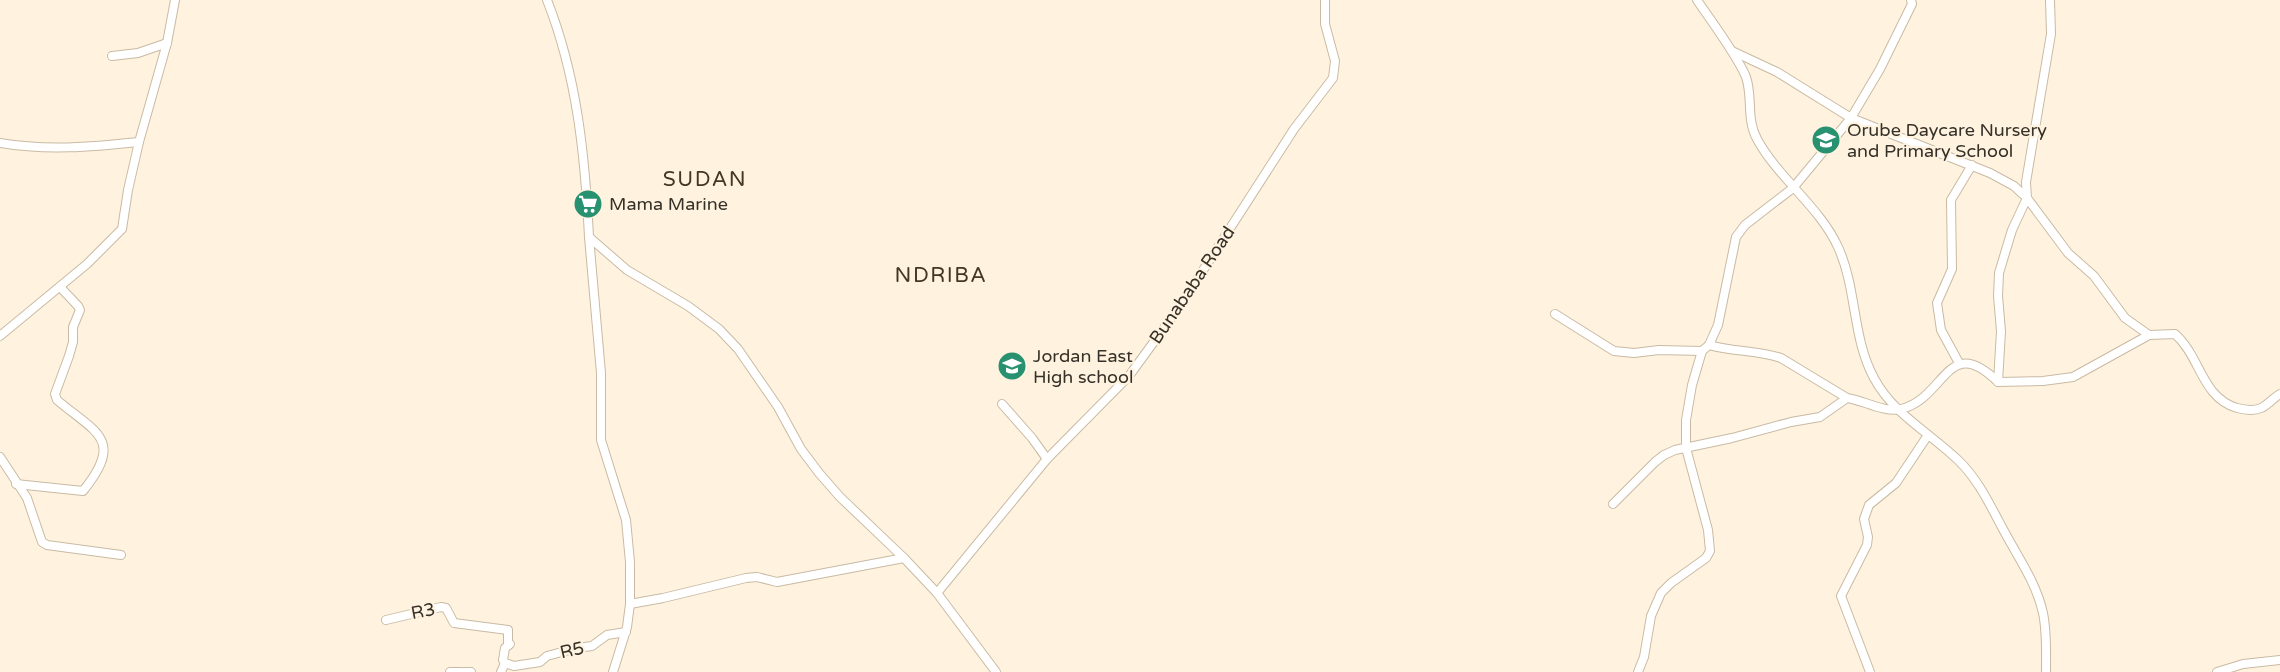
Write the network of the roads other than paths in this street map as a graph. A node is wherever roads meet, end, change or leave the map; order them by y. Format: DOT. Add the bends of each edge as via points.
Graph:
graph roads {
  1 [pos="175,0"];
  2 [pos="547,0"];
  3 [pos="1325,0"];
  4 [pos="1697,0"];
  5 [pos="1911,0"];
  6 [pos="2050,0"];
  7 [pos="167,43"];
  8 [pos="1730,51"];
  9 [pos="112,56"];
  10 [pos="1851,118"];
  11 [pos="139,142"];
  12 [pos="0,143"];
  13 [pos="1972,165"];
  14 [pos="2026,182"];
  15 [pos="2014,186"];
  16 [pos="1793,188"];
  17 [pos="2027,198"];
  18 [pos="589,237"];
  19 [pos="60,287"];
  20 [pos="1555,314"];
  21 [pos="2149,335"];
  22 [pos="0,336"];
  23 [pos="1706,348"];
  24 [pos="1959,363"];
  25 [pos="1998,382"];
  26 [pos="2280,394"];
  27 [pos="1846,398"];
  28 [pos="1002,404"];
  29 [pos="1899,410"];
  30 [pos="1928,435"];
  31 [pos="1686,448"];
  32 [pos="0,457"];
  33 [pos="1047,459"];
  34 [pos="16,484"];
  35 [pos="1613,504"];
  36 [pos="121,555"];
  37 [pos="904,558"];
  38 [pos="937,593"];
  39 [pos="630,603"];
  40 [pos="386,620"];
  41 [pos="626,632"];
  42 [pos="2280,660"];
  43 [pos="505,663"];
  44 [pos="450,672"];
  45 [pos="462,672"];
  46 [pos="471,672"];
  47 [pos="501,672"];
  48 [pos="613,672"];
  49 [pos="996,672"];
  50 [pos="1638,672"];
  51 [pos="1870,672"];
  52 [pos="2046,672"];
  53 [pos="2217,672"];
  1 -- 7 [label="street"];
  2 -- 18 [label="street" via="572,81 585,156"];
  3 -- 33 [label="street, Bunababa Road" via="1325,24 1335,61 1332,78 1129,376"];
  4 -- 8 [label="street"];
  5 -- 10 [label="street" via="1890,49"];
  6 -- 14 [label="street" via="2051,34"];
  7 -- 9 [label="street" via="138,53"];
  7 -- 11 [label="street"];
  8 -- 10 [label="street" via="1777,72"];
  8 -- 16 [label="street" via="1746,79 1753,131"];
  10 -- 13 [label="street"];
  10 -- 16 [label="street"];
  11 -- 12 [label="street" via="53,149"];
  11 -- 19 [label="street" via="123,229"];
  13 -- 15 [label="street"];
  13 -- 24 [label="street" via="1951,200 1952,269 1937,303 1941,330"];
  14 -- 15 [label="street"];
  14 -- 17 [label="street"];
  15 -- 17 [label="street"];
  16 -- 23 [label="street" via="1745,225 1736,237 1718,325"];
  16 -- 29 [label="street" via="1825,224 1839,248 1866,360 1874,379"];
  17 -- 21 [label="street" via="2119,311"];
  17 -- 25 [label="street" via="1999,273"];
  18 -- 37 [label="street" via="627,270 688,306 738,349 819,473"];
  18 -- 39 [label="street" via="601,373 601,440 626,520"];
  19 -- 22 [label="street"];
  19 -- 34 [label="street" via="80,310 55,394 57,400 102,438 104,457 83,491"];
  20 -- 23 [label="street" via="1614,351"];
  21 -- 25 [label="street" via="2073,377"];
  21 -- 26 [label="street" via="2175,334 2211,391 2235,407 2255,410"];
  23 -- 27 [label="street" via="1781,358"];
  23 -- 31 [label="street" via="1687,410"];
  24 -- 25 [label="street" via="1970,362"];
  24 -- 29 [label="street" via="1920,400"];
  27 -- 29 [label="street"];
  27 -- 31 [label="street" via="1820,417"];
  28 -- 33 [label="street"];
  29 -- 30 [label="street"];
  30 -- 51 [label="street" via="1896,483 1869,505 1864,519 1867,546 1841,596"];
  30 -- 52 [label="street" via="1957,459 1984,492 2031,579 2043,613"];
  31 -- 35 [label="street" via="1664,455"];
  31 -- 50 [label="street" via="1710,551 1661,593 1651,616"];
  32 -- 34 [label="street"];
  33 -- 38 [label="street, Bunababa Road"];
  34 -- 36 [label="street" via="30,505 42,542"];
  37 -- 38 [label="street"];
  37 -- 39 [label="street" via="777,582 746,578"];
  38 -- 49 [label="street"];
  39 -- 41 [label="street"];
  40 -- 43 [label="street, R3" via="441,607 446,608 454,623 508,630 509,645 502,660"];
  41 -- 43 [label="street, R5" via="606,635 592,646 547,656 540,662 514,666"];
  41 -- 48 [label="street"];
  42 -- 53 [label="street" via="2242,664"];
  43 -- 47 [label="street"];
  44 -- 45 [label="street"];
  45 -- 46 [label="street"];
}
